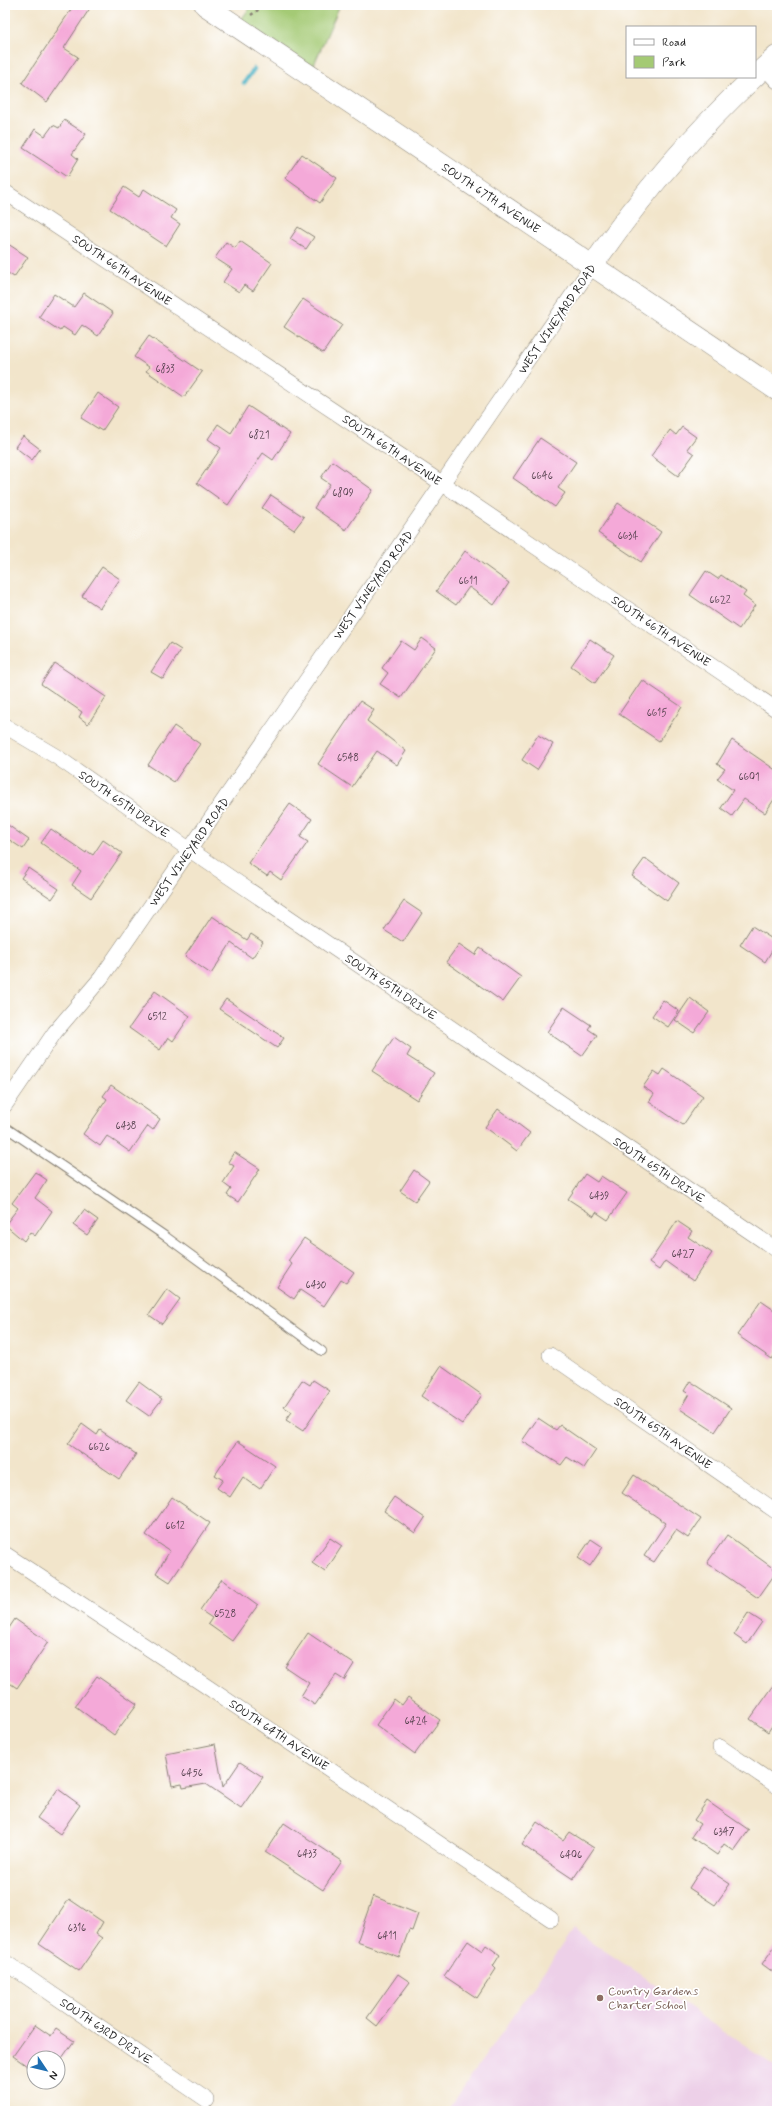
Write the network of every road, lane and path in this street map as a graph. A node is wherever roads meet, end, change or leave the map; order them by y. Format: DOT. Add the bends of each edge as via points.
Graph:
graph roads {
  1 [pos="205,5"];
  2 [pos="765,71"];
  3 [pos="5,192"];
  4 [pos="593,265"];
  5 [pos="777,390"];
  6 [pos="443,484"];
  7 [pos="777,710"];
  8 [pos="5,726"];
  9 [pos="190,850"];
  10 [pos="5,1104"];
  11 [pos="5,1127"];
  12 [pos="777,1250"];
  13 [pos="322,1351"];
  14 [pos="550,1355"];
  15 [pos="777,1512"];
  16 [pos="5,1554"];
  17 [pos="720,1747"];
  18 [pos="777,1786"];
  19 [pos="550,1919"];
  20 [pos="5,1962"];
  21 [pos="207,2100"];
  1 -- 4 [label="main road, SOUTH 67TH AVENUE"];
  2 -- 4 [label="main road, WEST VINEYARD ROAD" via="727,102 662,172"];
  3 -- 6 [label="street, SOUTH 66TH AVENUE"];
  4 -- 5 [label="main road, SOUTH 67TH AVENUE"];
  4 -- 6 [label="street, WEST VINEYARD ROAD"];
  6 -- 7 [label="street, SOUTH 66TH AVENUE"];
  6 -- 9 [label="street, WEST VINEYARD ROAD"];
  8 -- 9 [label="street, SOUTH 65TH DRIVE" via="57,757"];
  9 -- 10 [label="street, WEST VINEYARD ROAD" via="101,978 55,1032"];
  9 -- 12 [label="street, SOUTH 65TH DRIVE"];
  11 -- 13 [label="lane" via="164,1236"];
  14 -- 15 [label="street, SOUTH 65TH AVENUE"];
  16 -- 19 [label="street, SOUTH 64TH AVENUE" via="203,1684"];
  17 -- 18 [label="street"];
  20 -- 21 [label="street, SOUTH 63RD DRIVE"];
}
